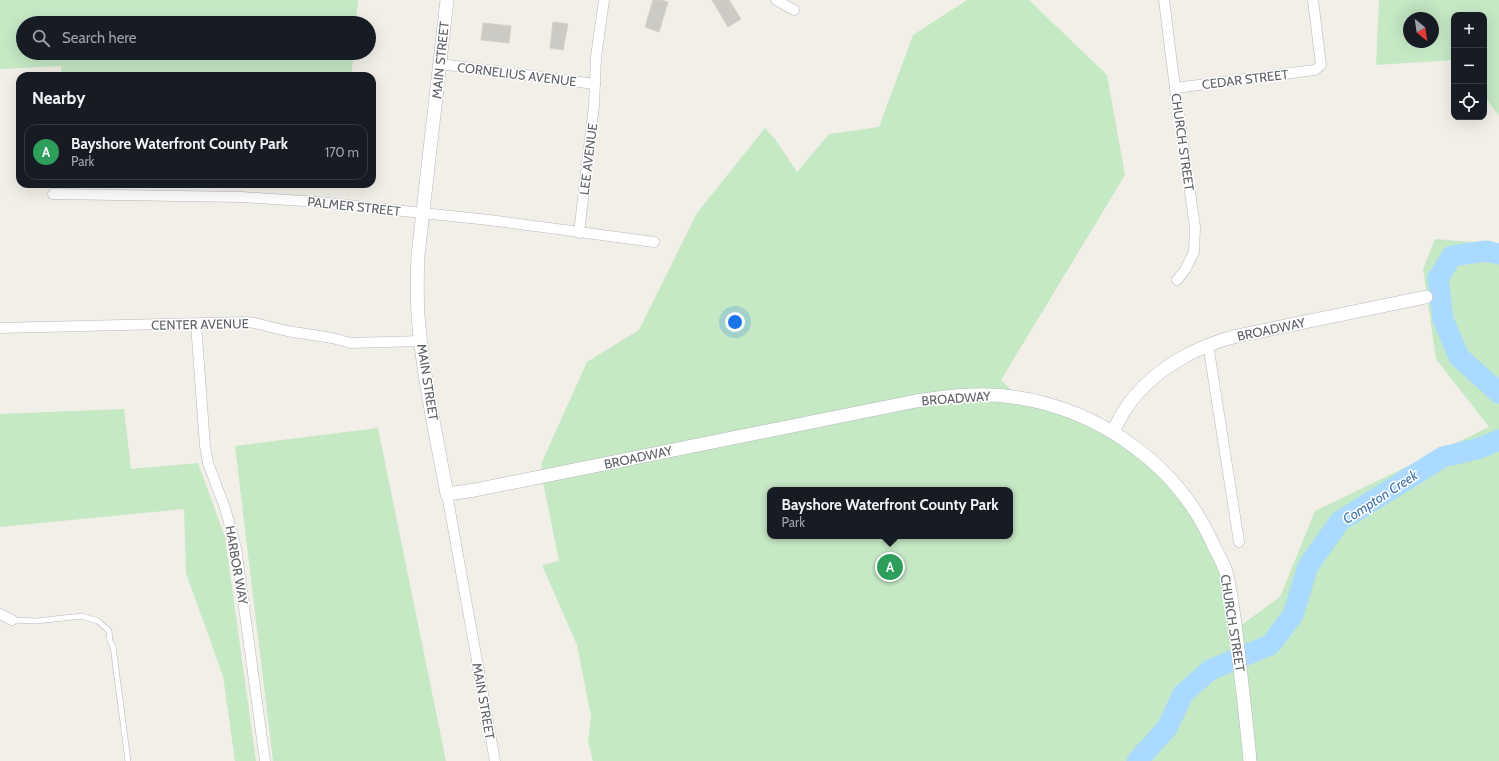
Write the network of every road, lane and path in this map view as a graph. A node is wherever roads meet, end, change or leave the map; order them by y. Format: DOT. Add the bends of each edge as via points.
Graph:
graph roads {
  1 [pos="447,0"];
  2 [pos="604,0"];
  3 [pos="776,0"];
  4 [pos="1164,0"];
  5 [pos="1313,0"];
  6 [pos="794,10"];
  7 [pos="440,64"];
  8 [pos="595,84"];
  9 [pos="1175,88"];
  10 [pos="53,194"];
  11 [pos="422,212"];
  12 [pos="579,233"];
  13 [pos="654,242"];
  14 [pos="1177,280"];
  15 [pos="1426,297"];
  16 [pos="196,324"];
  17 [pos="0,328"];
  18 [pos="421,341"];
  19 [pos="1208,344"];
  20 [pos="1113,432"];
  21 [pos="447,494"];
  22 [pos="1239,542"];
  23 [pos="0,614"];
  24 [pos="12,620"];
  25 [pos="128,761"];
  26 [pos="265,761"];
  27 [pos="495,761"];
  28 [pos="1250,761"];
  1 -- 7 [label="street, MAIN STREET"];
  2 -- 8 [label="street, LEE AVENUE"];
  3 -- 6 [label="street"];
  4 -- 9 [label="street, CHURCH STREET"];
  5 -- 9 [label="street, CEDAR STREET" via="1321,65 1315,70"];
  7 -- 8 [label="street, CORNELIUS AVENUE"];
  7 -- 11 [label="street, MAIN STREET"];
  8 -- 12 [label="street, LEE AVENUE"];
  9 -- 14 [label="street, CHURCH STREET" via="1195,236 1194,252"];
  10 -- 11 [label="street, PALMER STREET" via="242,196"];
  11 -- 12 [label="street, PALMER STREET"];
  11 -- 18 [label="street, MAIN STREET" via="417,287"];
  12 -- 13 [label="street, PALMER STREET"];
  15 -- 19 [label="street, BROADWAY"];
  16 -- 17 [label="street, CENTER AVENUE"];
  16 -- 18 [label="street, CENTER AVENUE" via="254,323 351,343"];
  16 -- 26 [label="street, HARBOR WAY" via="204,446 236,548"];
  18 -- 21 [label="street, MAIN STREET"];
  19 -- 20 [label="street, BROADWAY" via="1163,370 1143,388 1127,407"];
  19 -- 22 [label="street"];
  20 -- 21 [label="street, BROADWAY" via="1078,414 1052,405 981,394 950,396"];
  20 -- 28 [label="street, CHURCH STREET" via="1147,457 1174,482 1204,524 1225,571 1234,610"];
  21 -- 27 [label="street, MAIN STREET"];
  23 -- 24 [label="street"];
  24 -- 25 [label="lane" via="36,621 82,616 98,621 109,631"];
}
